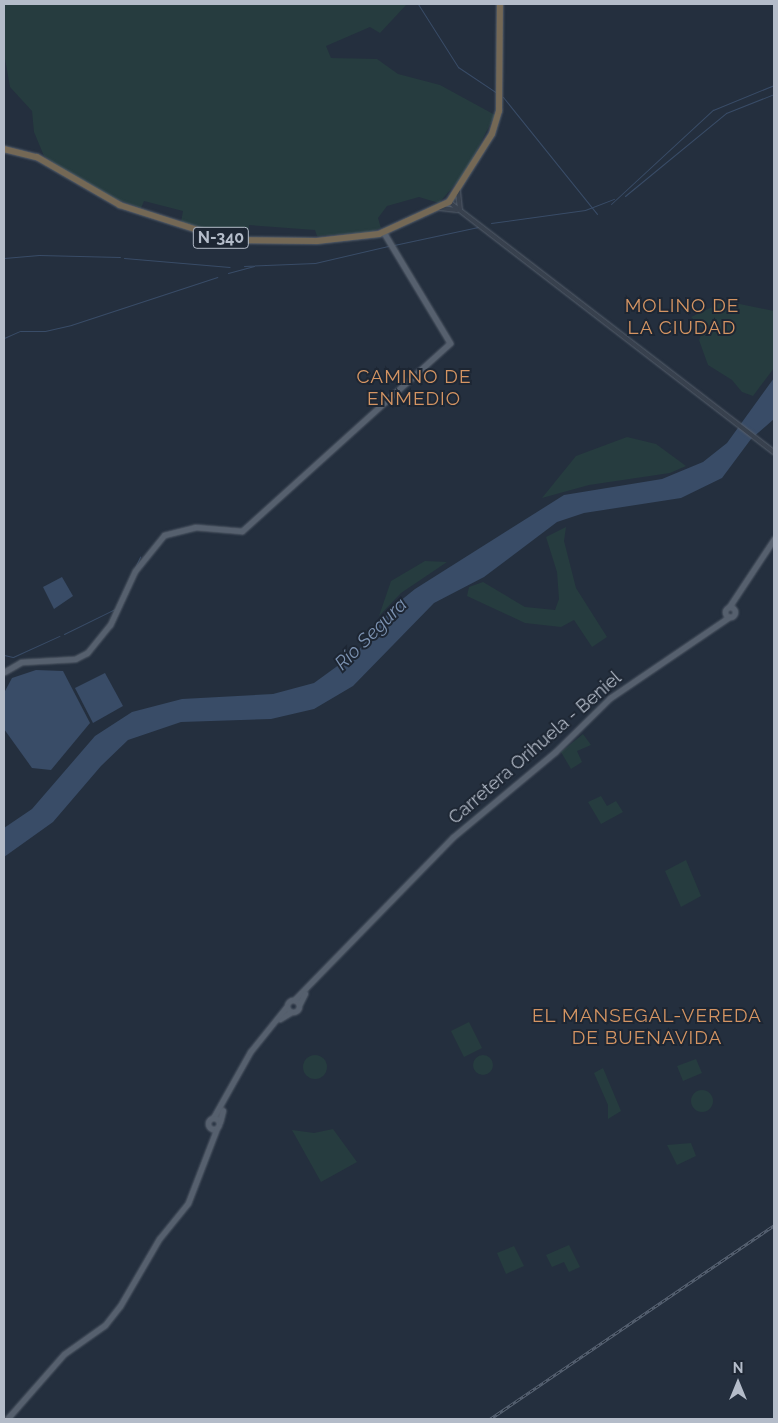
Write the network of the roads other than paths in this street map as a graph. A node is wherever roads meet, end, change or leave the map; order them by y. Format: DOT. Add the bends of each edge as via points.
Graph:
graph roads {
  1 [pos="500,4"];
  2 [pos="4,149"];
  3 [pos="458,191"];
  4 [pos="450,202"];
  5 [pos="440,208"];
  6 [pos="461,211"];
  7 [pos="384,233"];
  8 [pos="774,452"];
  9 [pos="774,539"];
  10 [pos="738,597"];
  11 [pos="735,610"];
  12 [pos="728,612"];
  13 [pos="4,672"];
  14 [pos="385,910"];
  15 [pos="294,1000"];
  16 [pos="299,1005"];
  17 [pos="287,1006"];
  18 [pos="292,1012"];
  19 [pos="213,1118"];
  20 [pos="220,1122"];
  21 [pos="210,1128"];
  22 [pos="217,1128"];
  23 [pos="212,1142"];
  24 [pos="6,1419"];
  1 -- 3 [label="highway, N-340" via="498,119"];
  2 -- 7 [label="highway, N-340" via="37,156 120,205 229,240 317,241"];
  3 -- 4 [label="highway, N-340"];
  3 -- 6 [label="street"];
  4 -- 5 [label="highway, N-340"];
  4 -- 6 [label="street"];
  5 -- 6 [label="street"];
  5 -- 7 [label="highway, N-340"];
  6 -- 8 [label="street"];
  7 -- 13 [label="main road" via="450,343 242,531 195,527 164,535 135,571 110,625 87,653 75,659 20,662"];
  9 -- 10 [label="main road, Carretera Orihuela - Beniel"];
  10 -- 11 [label="main road, Carretera Orihuela - Beniel"];
  10 -- 12 [label="main road, Carretera Orihuela - Beniel"];
  11 -- 12 [label="main road"];
  11 -- 12 [label="main road" via="734,615"];
  12 -- 14 [label="main road, Carretera Orihuela - Beniel" via="610,698 556,752 453,837"];
  14 -- 15 [label="main road, Carretera Orihuela - Beniel"];
  14 -- 16 [label="main road, Carretera Orihuela - Beniel" via="305,992"];
  15 -- 16 [label="main road"];
  15 -- 17 [label="main road, Carretera Orihuela - Beniel"];
  16 -- 18 [label="main road, Carretera Orihuela - Beniel"];
  17 -- 18 [label="main road"];
  17 -- 19 [label="main road" via="250,1052"];
  18 -- 20 [label="main road" via="275,1024 256,1048 236,1081"];
  19 -- 20 [label="main road"];
  19 -- 21 [label="main road" via="209,1122"];
  20 -- 22 [label="main road"];
  21 -- 22 [label="main road"];
  21 -- 23 [label="main road"];
  22 -- 23 [label="main road"];
  23 -- 24 [label="main road" via="188,1203 159,1239 120,1306 104,1324 64,1354"];
}
